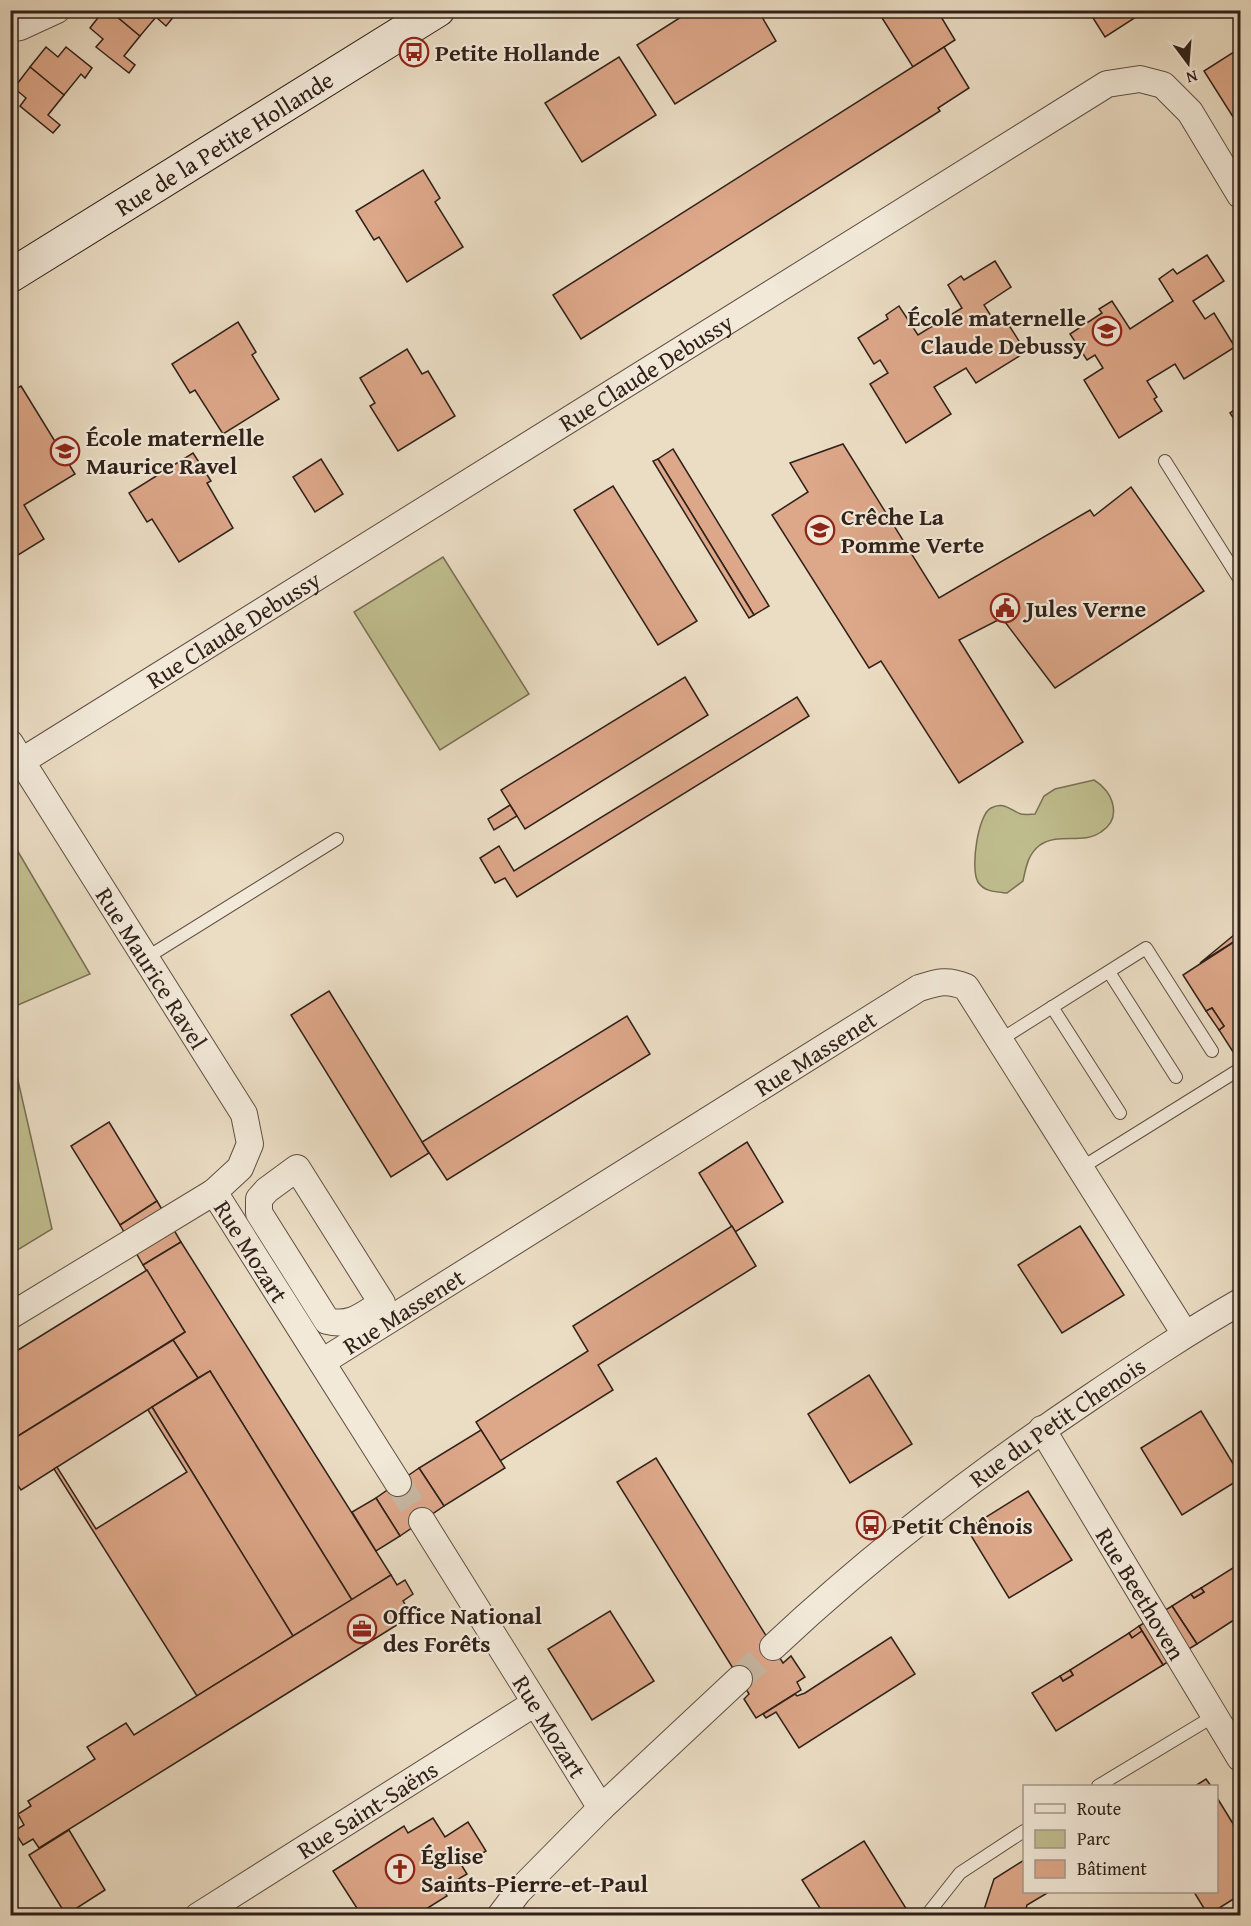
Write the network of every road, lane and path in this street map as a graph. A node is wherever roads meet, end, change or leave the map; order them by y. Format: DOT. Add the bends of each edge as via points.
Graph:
graph roads {
  1 [pos="57,10"];
  2 [pos="438,10"];
  3 [pos="10,29"];
  4 [pos="1240,195"];
  5 [pos="10,276"];
  6 [pos="1165,461"];
  7 [pos="1240,580"];
  8 [pos="16,752"];
  9 [pos="337,839"];
  10 [pos="146,958"];
  11 [pos="1109,972"];
  12 [pos="1052,1007"];
  13 [pos="1000,1040"];
  14 [pos="1212,1051"];
  15 [pos="1240,1069"];
  16 [pos="1176,1077"];
  17 [pos="1120,1113"];
  18 [pos="297,1168"];
  19 [pos="1081,1168"];
  20 [pos="214,1192"];
  21 [pos="1240,1302"];
  22 [pos="10,1316"];
  23 [pos="1185,1334"];
  24 [pos="322,1362"];
  25 [pos="1042,1429"];
  26 [pos="398,1483"];
  27 [pos="422,1521"];
  28 [pos="773,1647"];
  29 [pos="739,1679"];
  30 [pos="536,1703"];
  31 [pos="1214,1716"];
  32 [pos="1240,1758"];
  33 [pos="1100,1785"];
  34 [pos="601,1808"];
  35 [pos="1023,1832"];
  36 [pos="198,1916"];
  37 [pos="500,1916"];
  38 [pos="926,1916"];
  1 -- 3 [label="street"];
  2 -- 5 [label="street, Rue de la Petite Hollande"];
  4 -- 8 [label="street, Rue Claude Debussy" via="1190,112 1163,85 1140,79 1107,84"];
  6 -- 7 [label="lane"];
  8 -- 10 [label="street, Rue Maurice Ravel"];
  9 -- 10 [label="lane"];
  10 -- 20 [label="street, Rue Maurice Ravel" via="244,1114 250,1144 240,1168"];
  11 -- 12 [label="lane"];
  11 -- 14 [label="lane" via="1146,948"];
  11 -- 16 [label="lane"];
  12 -- 13 [label="lane"];
  12 -- 17 [label="lane"];
  13 -- 19 [label="street, Rue Massenet"];
  13 -- 24 [label="street, Rue Massenet" via="966,987 952,981 919,988"];
  15 -- 19 [label="lane"];
  18 -- 18 [label="street" via="382,1303 349,1323 327,1322 259,1213 259,1199"];
  19 -- 23 [label="street, Rue Massenet"];
  20 -- 22 [label="street, Rue Mozart"];
  20 -- 24 [label="street, Rue Mozart"];
  21 -- 23 [label="street, Rue du Petit Chenois"];
  23 -- 25 [label="street, Rue du Petit Chenois"];
  24 -- 26 [label="street, Rue Mozart"];
  25 -- 28 [label="street, Rue du Petit Chenois" via="896,1540"];
  25 -- 31 [label="street, Rue Beethoven"];
  27 -- 30 [label="street, Rue Mozart"];
  29 -- 34 [label="street"];
  30 -- 34 [label="street, Rue Mozart"];
  30 -- 36 [label="street, Rue Saint-Saëns"];
  31 -- 32 [label="street, Rue Beethoven"];
  31 -- 33 [label="lane"];
  34 -- 37 [label="street" via="518,1892"];
  35 -- 38 [label="lane" via="960,1873"];
}
